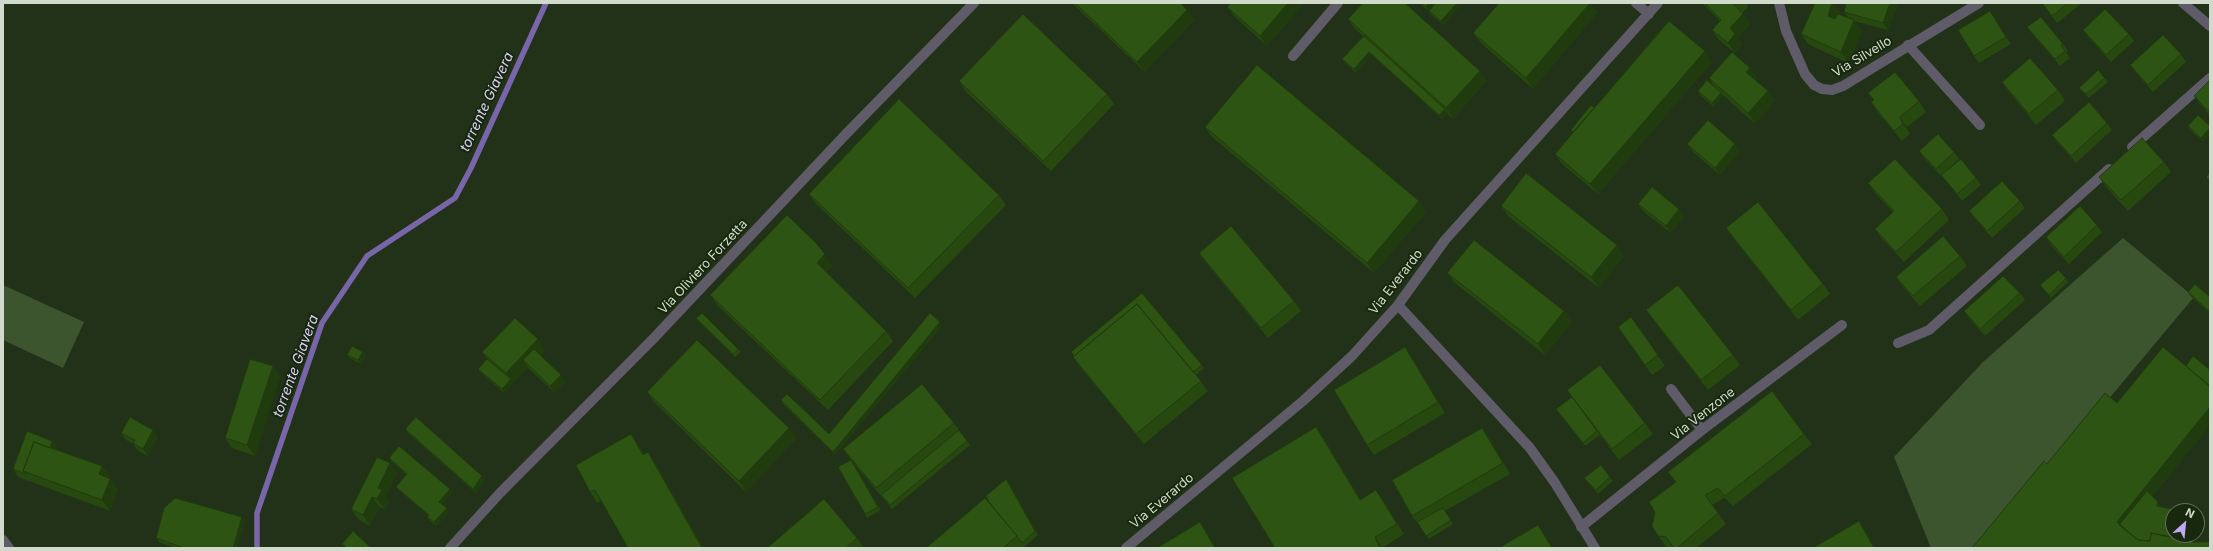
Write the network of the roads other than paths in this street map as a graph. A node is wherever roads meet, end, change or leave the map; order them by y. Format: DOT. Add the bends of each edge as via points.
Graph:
graph roads {
  1 [pos="974,3"];
  2 [pos="1338,3"];
  3 [pos="1636,3"];
  4 [pos="1658,3"];
  5 [pos="1779,3"];
  6 [pos="1979,3"];
  7 [pos="2183,3"];
  8 [pos="1649,14"];
  9 [pos="2210,26"];
  10 [pos="1908,45"];
  11 [pos="1293,56"];
  12 [pos="2210,78"];
  13 [pos="1980,125"];
  14 [pos="1398,305"];
  15 [pos="1842,325"];
  16 [pos="1898,344"];
  17 [pos="1671,389"];
  18 [pos="1702,430"];
  19 [pos="1581,527"];
  20 [pos="3,540"];
  21 [pos="9,548"];
  22 [pos="450,548"];
  23 [pos="1126,548"];
  24 [pos="1595,548"];
  1 -- 22 [label="street, Via Oliviero Forzetta"];
  2 -- 11 [label="street"];
  3 -- 8 [label="street"];
  4 -- 8 [label="street, Via Everardo"];
  5 -- 10 [label="street, Via Silvello" via="1786,31 1805,74 1814,85 1822,89 1832,90 1843,86"];
  6 -- 10 [label="street, Via Silvello"];
  7 -- 9 [label="street"];
  8 -- 14 [label="street, Via Everardo" via="1445,240"];
  10 -- 13 [label="street"];
  12 -- 16 [label="street" via="1929,330"];
  14 -- 19 [label="street" via="1530,448"];
  14 -- 23 [label="street, Via Everardo" via="1352,356 1303,402"];
  15 -- 18 [label="street, Via Venzone"];
  17 -- 18 [label="street"];
  18 -- 19 [label="street, Via Venzone"];
  19 -- 24 [label="street"];
  20 -- 21 [label="street"];
}
